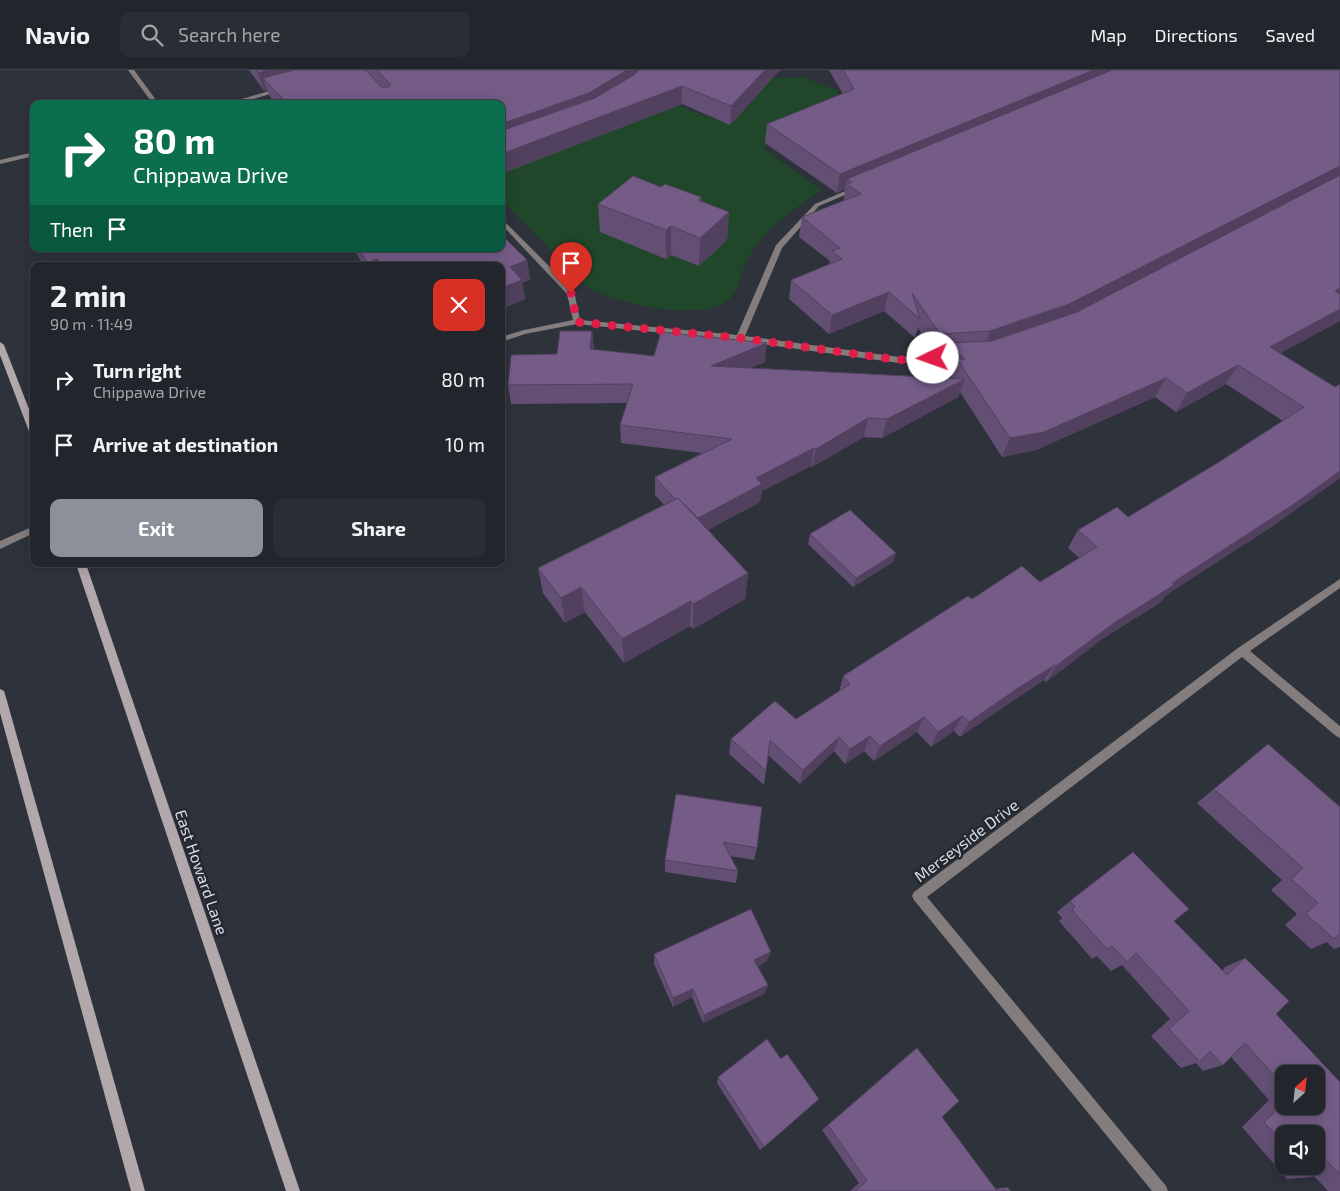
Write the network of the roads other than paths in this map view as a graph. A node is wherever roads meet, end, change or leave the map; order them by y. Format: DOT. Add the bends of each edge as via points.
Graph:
graph roads {
  1 [pos="131,70"];
  2 [pos="289,88"];
  3 [pos="153,100"];
  4 [pos="243,100"];
  5 [pos="30,155"];
  6 [pos="0,162"];
  7 [pos="862,186"];
  8 [pos="505,224"];
  9 [pos="577,322"];
  10 [pos="740,338"];
  11 [pos="505,339"];
  12 [pos="0,345"];
  13 [pos="966,356"];
  14 [pos="30,424"];
  15 [pos="30,531"];
  16 [pos="0,545"];
  17 [pos="82,567"];
  18 [pos="1340,583"];
  19 [pos="1242,651"];
  20 [pos="0,694"];
  21 [pos="1340,733"];
  22 [pos="138,1191"];
  23 [pos="293,1191"];
  24 [pos="1162,1191"];
  1 -- 3 [label="street"];
  2 -- 4 [label="street"];
  5 -- 6 [label="street"];
  7 -- 10 [label="street" via="817,205 779,246"];
  8 -- 9 [label="street" via="571,293"];
  9 -- 10 [label="street"];
  9 -- 11 [label="street"];
  10 -- 13 [label="street" via="899,360"];
  12 -- 14 [label="main road"];
  15 -- 16 [label="street"];
  17 -- 23 [label="main road, East Howard Lane"];
  18 -- 19 [label="street, Merseyside Drive"];
  19 -- 21 [label="street"];
  19 -- 24 [label="street, Merseyside Drive" via="918,896"];
  20 -- 22 [label="main road"];
}
